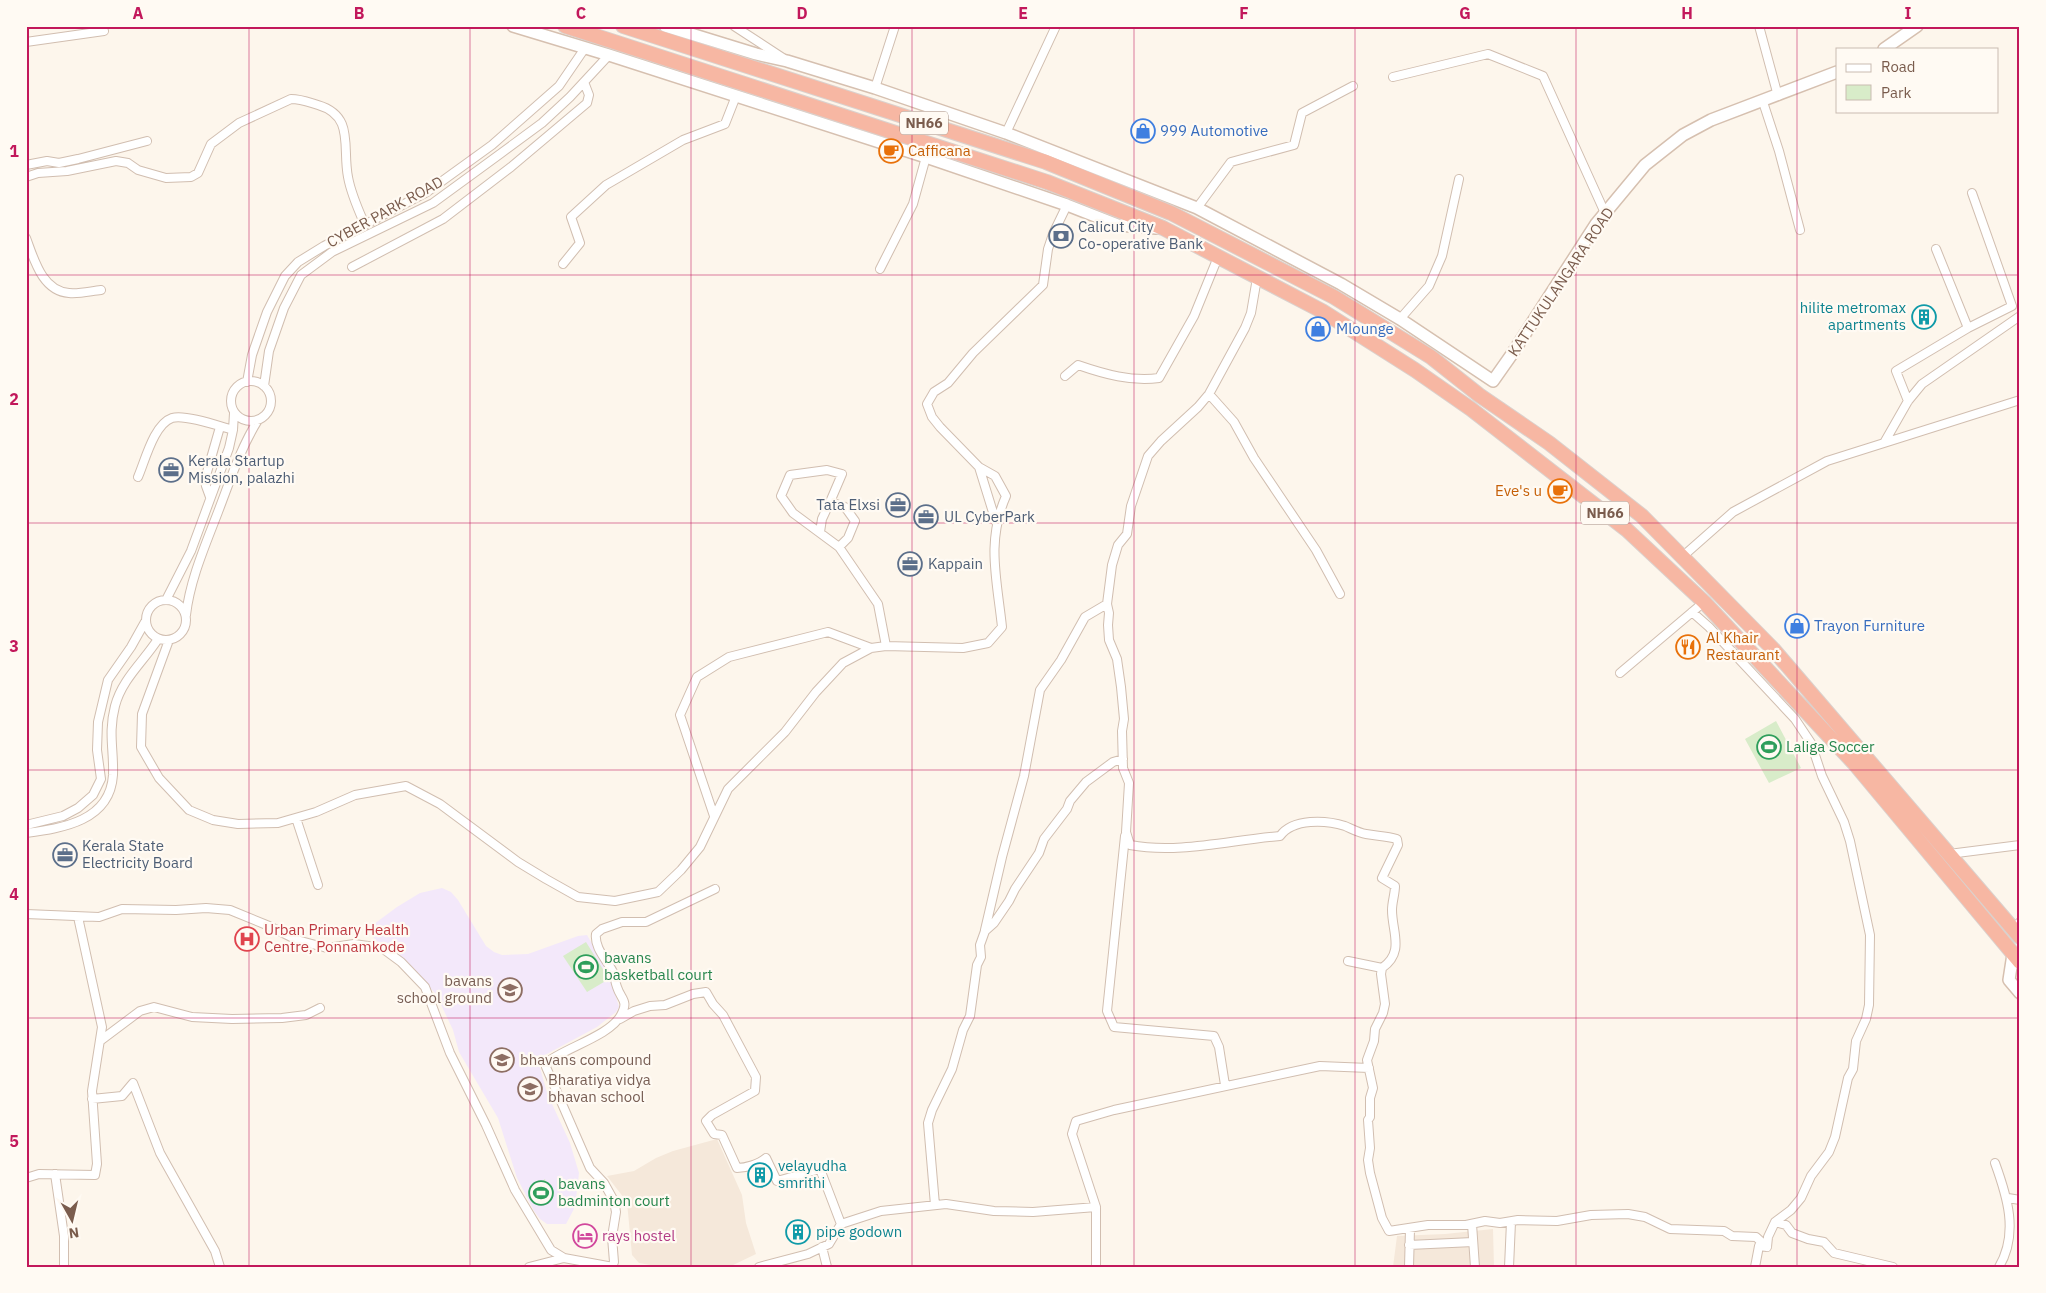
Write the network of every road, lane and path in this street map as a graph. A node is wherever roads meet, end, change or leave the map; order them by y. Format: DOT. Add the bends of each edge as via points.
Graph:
graph roads {
  1 [pos="513,26"];
  2 [pos="565,26"];
  3 [pos="623,26"];
  4 [pos="665,26"];
  5 [pos="734,26"];
  6 [pos="895,26"];
  7 [pos="1056,26"];
  8 [pos="1759,26"];
  9 [pos="1917,26"];
  10 [pos="104,31"];
  11 [pos="26,42"];
  12 [pos="584,48"];
  13 [pos="1885,48"];
  14 [pos="609,55"];
  15 [pos="787,60"];
  16 [pos="1836,72"];
  17 [pos="1393,77"];
  18 [pos="584,82"];
  19 [pos="1353,86"];
  20 [pos="875,88"];
  21 [pos="736,96"];
  22 [pos="1778,96"];
  23 [pos="1763,102"];
  24 [pos="1006,133"];
  25 [pos="147,141"];
  26 [pos="99,153"];
  27 [pos="926,157"];
  28 [pos="102,163"];
  29 [pos="26,165"];
  30 [pos="26,177"];
  31 [pos="1459,179"];
  32 [pos="1972,193"];
  33 [pos="1067,205"];
  34 [pos="1197,208"];
  35 [pos="1605,213"];
  36 [pos="365,225"];
  37 [pos="1162,228"];
  38 [pos="1800,230"];
  39 [pos="26,238"];
  40 [pos="1936,249"];
  41 [pos="1218,257"];
  42 [pos="563,264"];
  43 [pos="352,267"];
  44 [pos="880,269"];
  45 [pos="1257,278"];
  46 [pos="101,290"];
  47 [pos="2020,316"];
  48 [pos="1400,319"];
  49 [pos="1968,328"];
  50 [pos="1065,376"];
  51 [pos="247,382"];
  52 [pos="264,386"];
  53 [pos="1209,394"];
  54 [pos="2020,400"];
  55 [pos="1908,401"];
  56 [pos="234,413"];
  57 [pos="258,420"];
  58 [pos="220,427"];
  59 [pos="233,430"];
  60 [pos="1884,443"];
  61 [pos="979,467"];
  62 [pos="138,477"];
  63 [pos="210,498"];
  64 [pos="830,502"];
  65 [pos="996,525"];
  66 [pos="820,532"];
  67 [pos="838,547"];
  68 [pos="1682,557"];
  69 [pos="1340,594"];
  70 [pos="166,600"];
  71 [pos="1704,602"];
  72 [pos="1107,604"];
  73 [pos="1692,612"];
  74 [pos="186,615"];
  75 [pos="145,622"];
  76 [pos="158,639"];
  77 [pos="170,640"];
  78 [pos="886,646"];
  79 [pos="871,648"];
  80 [pos="1620,673"];
  81 [pos="1124,758"];
  82 [pos="714,816"];
  83 [pos="296,818"];
  84 [pos="26,825"];
  85 [pos="1126,832"];
  86 [pos="26,833"];
  87 [pos="2020,845"];
  88 [pos="1949,854"];
  89 [pos="318,886"];
  90 [pos="716,889"];
  91 [pos="26,914"];
  92 [pos="78,917"];
  93 [pos="2017,929"];
  94 [pos="985,931"];
  95 [pos="2016,958"];
  96 [pos="1348,961"];
  97 [pos="1382,968"];
  98 [pos="2020,992"];
  99 [pos="320,1008"];
  100 [pos="619,1020"];
  101 [pos="100,1041"];
  102 [pos="1369,1068"];
  103 [pos="1225,1086"];
  104 [pos="92,1099"];
  105 [pos="1995,1163"];
  106 [pos="55,1174"];
  107 [pos="26,1178"];
  108 [pos="2008,1198"];
  109 [pos="2020,1200"];
  110 [pos="935,1205"];
  111 [pos="1096,1207"];
  112 [pos="1511,1222"];
  113 [pos="1775,1222"];
  114 [pos="841,1224"];
  115 [pos="1472,1224"];
  116 [pos="1410,1229"];
  117 [pos="1473,1242"];
  118 [pos="1409,1245"];
  119 [pos="822,1247"];
  120 [pos="1767,1247"];
  121 [pos="564,1258"];
  122 [pos="64,1267"];
  123 [pos="220,1267"];
  124 [pos="529,1267"];
  125 [pos="612,1267"];
  126 [pos="759,1267"];
  127 [pos="827,1267"];
  128 [pos="1096,1267"];
  129 [pos="1409,1267"];
  130 [pos="1475,1267"];
  131 [pos="1509,1267"];
  132 [pos="1755,1267"];
  133 [pos="1893,1267"];
  134 [pos="1999,1267"];
  1 -- 12 [label="street"];
  2 -- 37 [label="highway, NH66" via="1046,182"];
  3 -- 68 [label="highway, NH66" via="1046,162 1171,213 1262,258 1334,297 1431,357 1642,516"];
  4 -- 15 [label="street" via="756,54"];
  5 -- 15 [label="street"];
  6 -- 20 [label="street"];
  7 -- 24 [label="street"];
  8 -- 22 [label="street"];
  9 -- 13 [label="street"];
  10 -- 11 [label="street"];
  12 -- 14 [label="street"];
  12 -- 36 [label="street, CYBER PARK ROAD" via="559,86 492,145 427,192"];
  14 -- 18 [label="street"];
  14 -- 21 [label="street"];
  15 -- 20 [label="street"];
  16 -- 22 [label="street, KATTUKULANGARA ROAD"];
  17 -- 35 [label="street" via="1488,54 1544,76"];
  18 -- 43 [label="street" via="587,102 510,167 443,219"];
  18 -- 52 [label="street" via="542,123 432,203 332,252 301,275 281,317"];
  19 -- 34 [label="street" via="1302,113 1294,145 1231,162"];
  20 -- 24 [label="street"];
  21 -- 27 [label="street"];
  21 -- 42 [label="street" via="725,124 683,140 606,185 588,200 571,217 580,243"];
  22 -- 23 [label="street, KATTUKULANGARA ROAD"];
  23 -- 35 [label="street, KATTUKULANGARA ROAD" via="1711,120 1683,135 1645,165"];
  23 -- 38 [label="street"];
  24 -- 34 [label="street"];
  25 -- 26 [label="street"];
  26 -- 28 [label="street"];
  26 -- 29 [label="street" via="59,163 47,161"];
  27 -- 33 [label="street"];
  27 -- 44 [label="street" via="913,204"];
  28 -- 30 [label="street"];
  28 -- 36 [label="street" via="128,163 138,170 166,178 191,177 198,173 210,144 239,123 291,99 300,99 329,108 338,116 345,130 347,174"];
  31 -- 48 [label="street" via="1442,256 1429,286"];
  32 -- 49 [label="street" via="2012,306"];
  33 -- 37 [label="street" via="1118,225"];
  33 -- 61 [label="street" via="1048,250 1043,285 973,353 948,383 934,392 927,404 940,427"];
  34 -- 48 [label="street"];
  35 -- 48 [label="street, KATTUKULANGARA ROAD" via="1493,381"];
  36 -- 51 [label="street, CYBER PARK ROAD" via="298,262 285,276 267,312 252,355"];
  37 -- 41 [label="highway, NH66"];
  39 -- 46 [label="street" via="38,270 49,285 70,293"];
  40 -- 49 [label="street"];
  41 -- 45 [label="highway, NH66"];
  41 -- 50 [label="street" via="1194,316 1159,378 1143,380 1078,365"];
  45 -- 53 [label="street" via="1245,328"];
  45 -- 71 [label="highway, NH66" via="1322,311 1471,409 1626,530"];
  47 -- 55 [label="street" via="1922,384"];
  49 -- 55 [label="street" via="1896,371"];
  51 -- 52 [label="street"];
  51 -- 56 [label="street" via="235,388 232,394"];
  52 -- 57 [label="street" via="270,406"];
  53 -- 69 [label="street" via="1234,422 1254,458 1316,550"];
  53 -- 72 [label="street" via="1148,456 1131,506 1127,534 1118,545 1112,566"];
  54 -- 60 [label="street"];
  55 -- 60 [label="street"];
  56 -- 57 [label="street" via="245,420"];
  56 -- 59 [label="street"];
  57 -- 74 [label="street" via="245,442 204,548 188,597"];
  58 -- 59 [label="street"];
  58 -- 62 [label="street" via="172,418 156,431"];
  58 -- 63 [label="street" via="206,478"];
  59 -- 63 [label="street"];
  60 -- 68 [label="street" via="1827,461 1732,512"];
  61 -- 65 [label="street"];
  61 -- 65 [label="street" via="995,476 1006,496"];
  63 -- 70 [label="street" via="191,551"];
  64 -- 66 [label="street"];
  64 -- 66 [label="street" via="842,474 827,470 790,475 781,496 793,513"];
  64 -- 67 [label="street" via="845,507 855,521 848,538"];
  65 -- 78 [label="street" via="994,569 1002,627 988,643 963,648"];
  66 -- 67 [label="street"];
  67 -- 78 [label="street" via="878,604"];
  68 -- 88 [label="highway, NH66" via="1773,649"];
  70 -- 74 [label="street" via="178,604"];
  70 -- 75 [label="street" via="148,609"];
  71 -- 73 [label="street"];
  71 -- 95 [label="highway, NH66" via="1854,763"];
  72 -- 81 [label="street" via="1109,640 1120,675"];
  72 -- 94 [label="street" via="1086,617 1040,690 1024,776"];
  73 -- 80 [label="street"];
  73 -- 113 [label="street" via="1795,719 1811,743 1850,841 1869,928 1869,1005 1856,1042 1835,1137 1801,1198"];
  74 -- 77 [label="street" via="181,634"];
  75 -- 76 [label="street" via="151,634"];
  75 -- 84 [label="street" via="108,680 98,722 100,779 93,795 63,816"];
  76 -- 77 [label="street"];
  76 -- 86 [label="street" via="129,676 116,704 110,730 113,776 108,796 95,812 81,822"];
  77 -- 83 [label="street" via="142,714 141,747 159,778 189,810 213,820 270,824"];
  78 -- 79 [label="street"];
  79 -- 82 [label="street" via="843,663 785,732 728,789"];
  79 -- 82 [label="street" via="828,632 729,657 697,677 680,715"];
  81 -- 85 [label="street" via="1129,783"];
  81 -- 94 [label="street" via="1086,782 1070,801 1044,839 1010,900"];
  82 -- 83 [label="street" via="700,847 658,892 615,901 578,897 518,862 440,804 406,786 355,794"];
  83 -- 89 [label="street"];
  85 -- 97 [label="street" via="1130,845 1145,848 1280,836 1283,831 1294,827 1324,821 1366,834 1397,839 1398,845 1382,878 1395,886 1392,908 1395,928 1394,953 1391,962"];
  85 -- 103 [label="street" via="1107,1010 1114,1027 1214,1036"];
  87 -- 88 [label="street"];
  88 -- 93 [label="highway, NH66"];
  90 -- 100 [label="street" via="646,922 622,922 596,934 598,948 612,970 625,1002"];
  91 -- 92 [label="street"];
  92 -- 101 [label="street" via="102,1027"];
  92 -- 121 [label="street" via="106,916 122,909 230,910 297,940 327,948 354,944 382,948 425,987 450,1053 515,1190 551,1250"];
  94 -- 110 [label="street" via="970,1016 952,1069 928,1123"];
  95 -- 98 [label="street" via="2009,980"];
  96 -- 97 [label="street"];
  97 -- 102 [label="street" via="1385,1004 1368,1055"];
  99 -- 101 [label="street" via="306,1015 282,1018 232,1019 192,1017 154,1007 140,1011"];
  100 -- 114 [label="street" via="634,1011 706,992 723,1015 756,1077 755,1091 712,1115 706,1121 710,1128 714,1134 722,1135 737,1168 766,1158 777,1181 820,1169"];
  100 -- 125 [label="street" via="546,1063 588,1164 614,1201"];
  101 -- 104 [label="street"];
  102 -- 103 [label="street" via="1320,1066"];
  102 -- 116 [label="street" via="1373,1088 1368,1120 1368,1160 1374,1196 1380,1206 1384,1226 1389,1231"];
  103 -- 111 [label="street" via="1076,1121 1072,1134"];
  104 -- 106 [label="street" via="95,1175"];
  104 -- 123 [label="street" via="122,1096 133,1083 160,1153 215,1251"];
  105 -- 108 [label="street"];
  106 -- 107 [label="street"];
  106 -- 122 [label="street" via="64,1236"];
  108 -- 109 [label="street"];
  108 -- 134 [label="street" via="2010,1233 2005,1257"];
  110 -- 111 [label="street" via="1033,1212"];
  110 -- 114 [label="street" via="882,1211"];
  111 -- 128 [label="street"];
  112 -- 115 [label="street"];
  112 -- 120 [label="street" via="1628,1214 1645,1217 1670,1229 1724,1231 1732,1236 1756,1237"];
  112 -- 131 [label="street"];
  113 -- 120 [label="street"];
  113 -- 133 [label="street" via="1808,1239 1824,1242 1834,1253"];
  114 -- 119 [label="street" via="829,1244"];
  115 -- 116 [label="street" via="1428,1225"];
  115 -- 117 [label="street"];
  116 -- 118 [label="street"];
  117 -- 118 [label="street"];
  117 -- 130 [label="street"];
  118 -- 129 [label="street"];
  119 -- 126 [label="street"];
  119 -- 127 [label="street"];
  120 -- 132 [label="street" via="1759,1246"];
  121 -- 124 [label="street"];
  121 -- 125 [label="street"];
}
